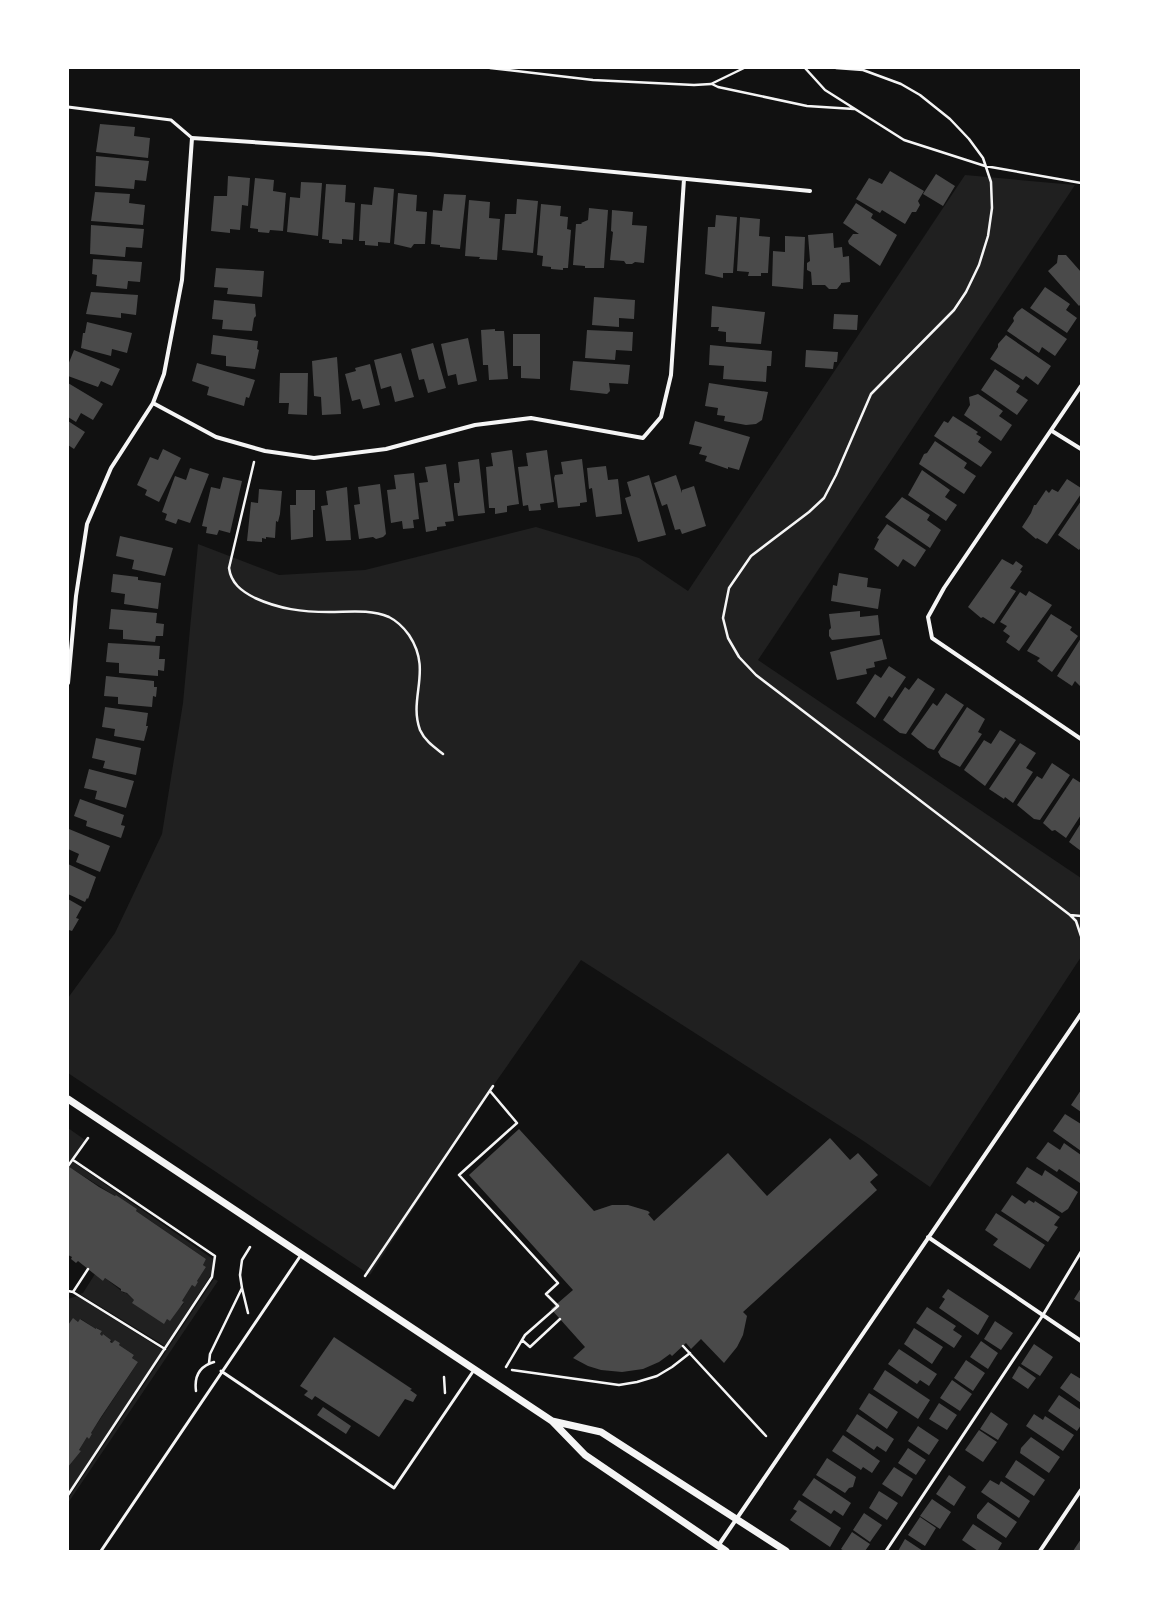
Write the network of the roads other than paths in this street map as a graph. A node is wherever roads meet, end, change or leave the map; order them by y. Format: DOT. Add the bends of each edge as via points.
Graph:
graph roads {
  1 [pos="68,107"];
  2 [pos="192,138"];
  3 [pos="684,179"];
  4 [pos="810,191"];
  5 [pos="1081,386"];
  6 [pos="153,403"];
  7 [pos="1052,431"];
  8 [pos="1081,449"];
  9 [pos="68,682"];
  10 [pos="1081,739"];
  11 [pos="1081,1014"];
  12 [pos="68,1099"];
  13 [pos="928,1237"];
  14 [pos="1081,1252"];
  15 [pos="301,1255"];
  16 [pos="1043,1315"];
  17 [pos="1081,1341"];
  18 [pos="474,1370"];
  19 [pos="221,1371"];
  20 [pos="552,1421"];
  21 [pos="1081,1490"];
  22 [pos="736,1519"];
  23 [pos="718,1546"];
  24 [pos="101,1551"];
  25 [pos="726,1551"];
  26 [pos="786,1551"];
  27 [pos="886,1551"];
  28 [pos="1040,1551"];
  1 -- 2 [label="lane" via="171,120"];
  2 -- 3 [label="street" via="429,154"];
  2 -- 6 [label="street" via="182,280 164,374"];
  3 -- 4 [label="street"];
  3 -- 6 [label="street" via="671,375 661,417 642,438 531,418 475,425 386,449 314,458 265,451 216,437"];
  5 -- 7 [label="street"];
  6 -- 9 [label="street" via="111,468 87,524 76,596"];
  7 -- 8 [label="street"];
  7 -- 10 [label="street" via="944,588 928,617 932,638"];
  11 -- 13 [label="street"];
  12 -- 15 [label="street"];
  13 -- 16 [label="street"];
  13 -- 22 [label="street"];
  14 -- 16 [label="lane"];
  15 -- 18 [label="street"];
  15 -- 19 [label="lane"];
  16 -- 17 [label="street"];
  16 -- 27 [label="lane"];
  18 -- 19 [label="lane" via="394,1488"];
  18 -- 20 [label="street"];
  19 -- 24 [label="lane"];
  20 -- 22 [label="street" via="601,1432"];
  20 -- 23 [label="street" via="585,1455"];
  21 -- 28 [label="street"];
  22 -- 23 [label="street"];
  22 -- 26 [label="street"];
  23 -- 25 [label="street"];
}
